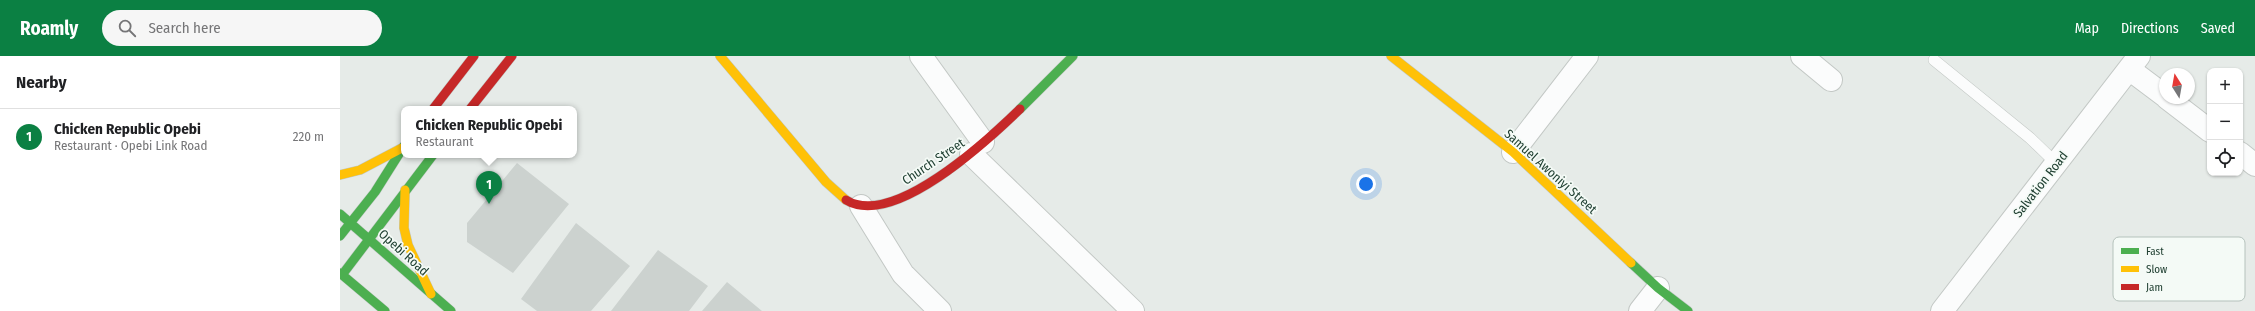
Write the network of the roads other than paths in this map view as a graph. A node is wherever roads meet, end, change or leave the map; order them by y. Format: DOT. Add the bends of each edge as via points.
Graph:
graph roads {
  1 [pos="474,56"];
  2 [pos="512,56"];
  3 [pos="720,56"];
  4 [pos="921,56"];
  5 [pos="1073,56"];
  6 [pos="1391,56"];
  7 [pos="1587,56"];
  8 [pos="1802,56"];
  9 [pos="1934,60"];
  10 [pos="2134,62"];
  11 [pos="1831,80"];
  12 [pos="2159,89"];
  13 [pos="2175,104"];
  14 [pos="435,106"];
  15 [pos="472,106"];
  16 [pos="2207,128"];
  17 [pos="401,148"];
  18 [pos="977,148"];
  19 [pos="401,150"];
  20 [pos="1513,152"];
  21 [pos="2243,155"];
  22 [pos="431,158"];
  23 [pos="2056,163"];
  24 [pos="2255,165"];
  25 [pos="340,175"];
  26 [pos="405,190"];
  27 [pos="861,206"];
  28 [pos="340,214"];
  29 [pos="352,223"];
  30 [pos="340,236"];
  31 [pos="371,239"];
  32 [pos="341,275"];
  33 [pos="1658,288"];
  34 [pos="431,294"];
  35 [pos="385,311"];
  36 [pos="451,311"];
  37 [pos="940,311"];
  38 [pos="1133,311"];
  39 [pos="1640,311"];
  40 [pos="1688,311"];
  41 [pos="1942,311"];
  1 -- 14 [label="street"];
  2 -- 15 [label="street"];
  3 -- 27 [label="street" via="826,182 844,198"];
  4 -- 18 [label="street"];
  5 -- 18 [label="street, Church Street"];
  6 -- 20 [label="street, Samuel Awoniyi Street"];
  7 -- 20 [label="street"];
  8 -- 11 [label="street"];
  9 -- 23 [label="lane" via="2030,138"];
  10 -- 12 [label="street"];
  10 -- 23 [label="street, Salvation Road"];
  13 -- 16 [label="street"];
  17 -- 25 [label="street" via="360,170"];
  18 -- 27 [label="street, Church Street" via="921,188 889,203"];
  18 -- 38 [label="street"];
  19 -- 29 [label="street"];
  20 -- 33 [label="street, Samuel Awoniyi Street"];
  21 -- 24 [label="street"];
  22 -- 26 [label="street"];
  23 -- 41 [label="street, Salvation Road"];
  26 -- 31 [label="street"];
  26 -- 34 [label="street" via="404,228"];
  27 -- 37 [label="street" via="903,274"];
  28 -- 29 [label="street, Opebi Road"];
  29 -- 30 [label="street"];
  29 -- 31 [label="street, Opebi Road"];
  31 -- 32 [label="street"];
  31 -- 34 [label="street, Opebi Road"];
  32 -- 35 [label="street"];
  33 -- 39 [label="street"];
  33 -- 40 [label="street, Samuel Awoniyi Street"];
  34 -- 36 [label="street, Opebi Road"];
}
